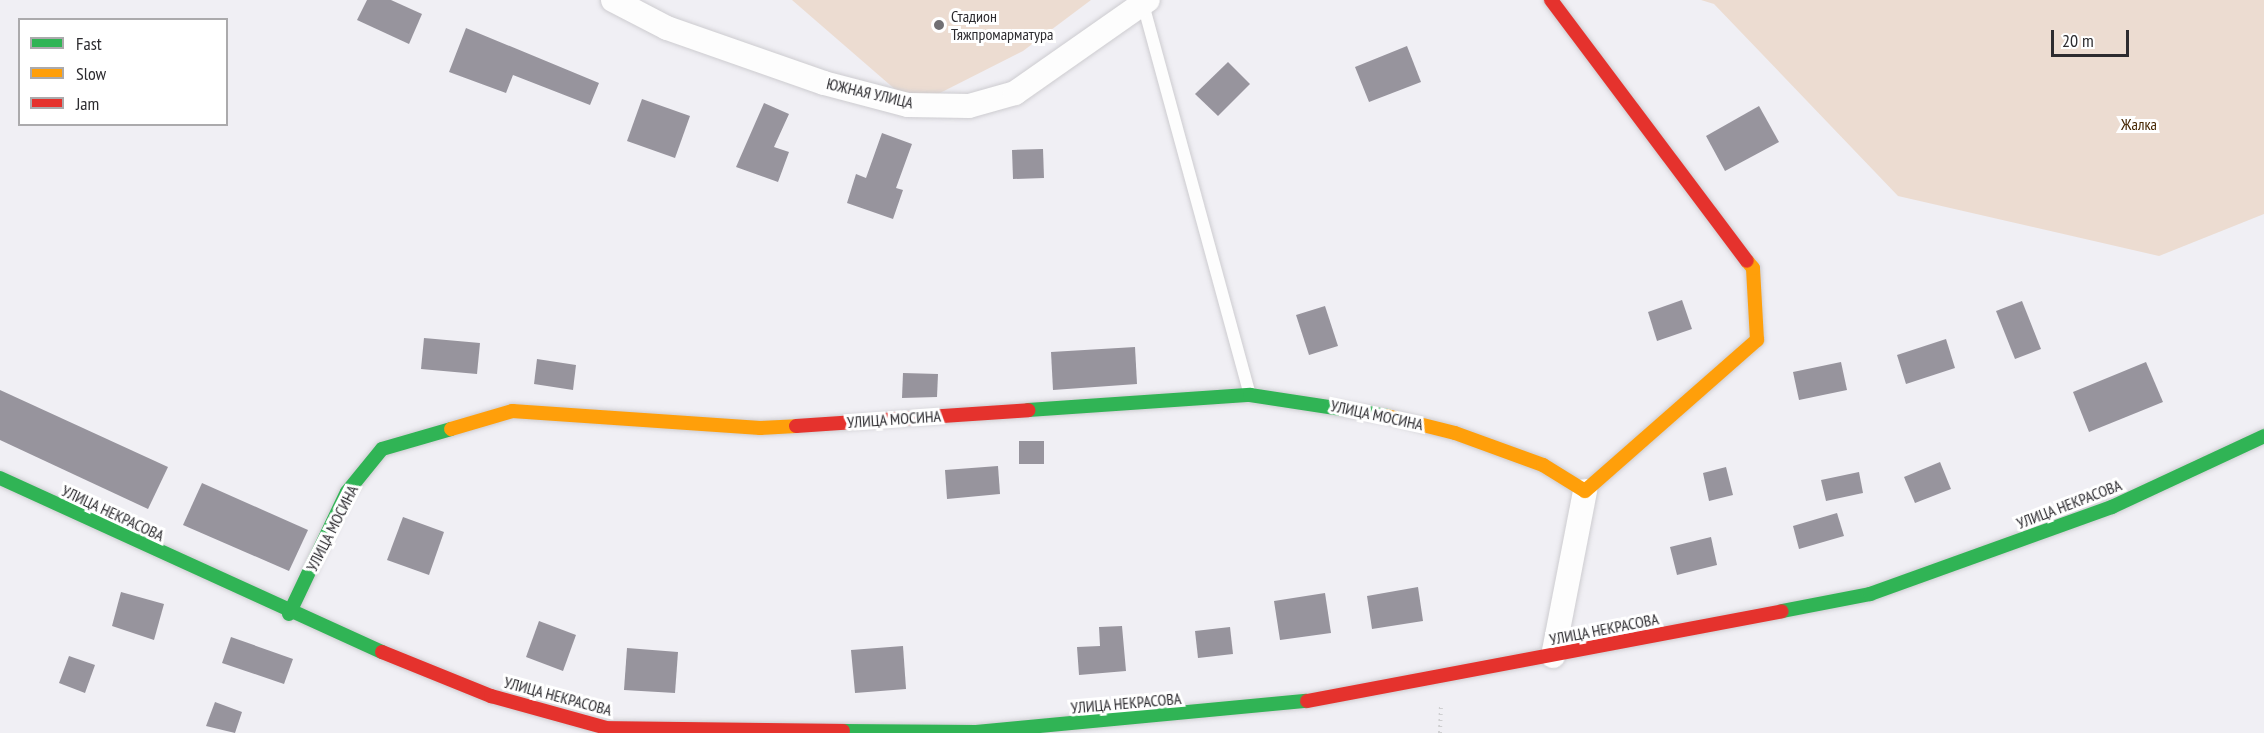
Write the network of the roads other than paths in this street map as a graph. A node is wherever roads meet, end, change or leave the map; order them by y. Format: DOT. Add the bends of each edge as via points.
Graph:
graph roads {
  1 [pos="613,0"];
  2 [pos="1551,0"];
  3 [pos="1146,2"];
  4 [pos="1250,395"];
  5 [pos="2264,436"];
  6 [pos="0,478"];
  7 [pos="1585,491"];
  8 [pos="289,614"];
  9 [pos="1553,656"];
  1 -- 3 [label="street, ЮЖНАЯ УЛИЦА" via="667,28 824,83 908,105 969,106 1015,93"];
  2 -- 7 [label="main road" via="1753,268 1757,340"];
  3 -- 4 [label="lane"];
  4 -- 7 [label="main road, УЛИЦА МОСИНА" via="1349,407 1455,433 1543,465"];
  4 -- 8 [label="main road, УЛИЦА МОСИНА" via="760,428 512,411 382,449 347,492"];
  5 -- 9 [label="main road, УЛИЦА НЕКРАСОВА" via="2112,507 1870,594"];
  6 -- 8 [label="main road, УЛИЦА НЕКРАСОВА"];
  7 -- 9 [label="street"];
  8 -- 9 [label="main road, УЛИЦА НЕКРАСОВА" via="491,696 606,728 976,732 1275,707"];
}
